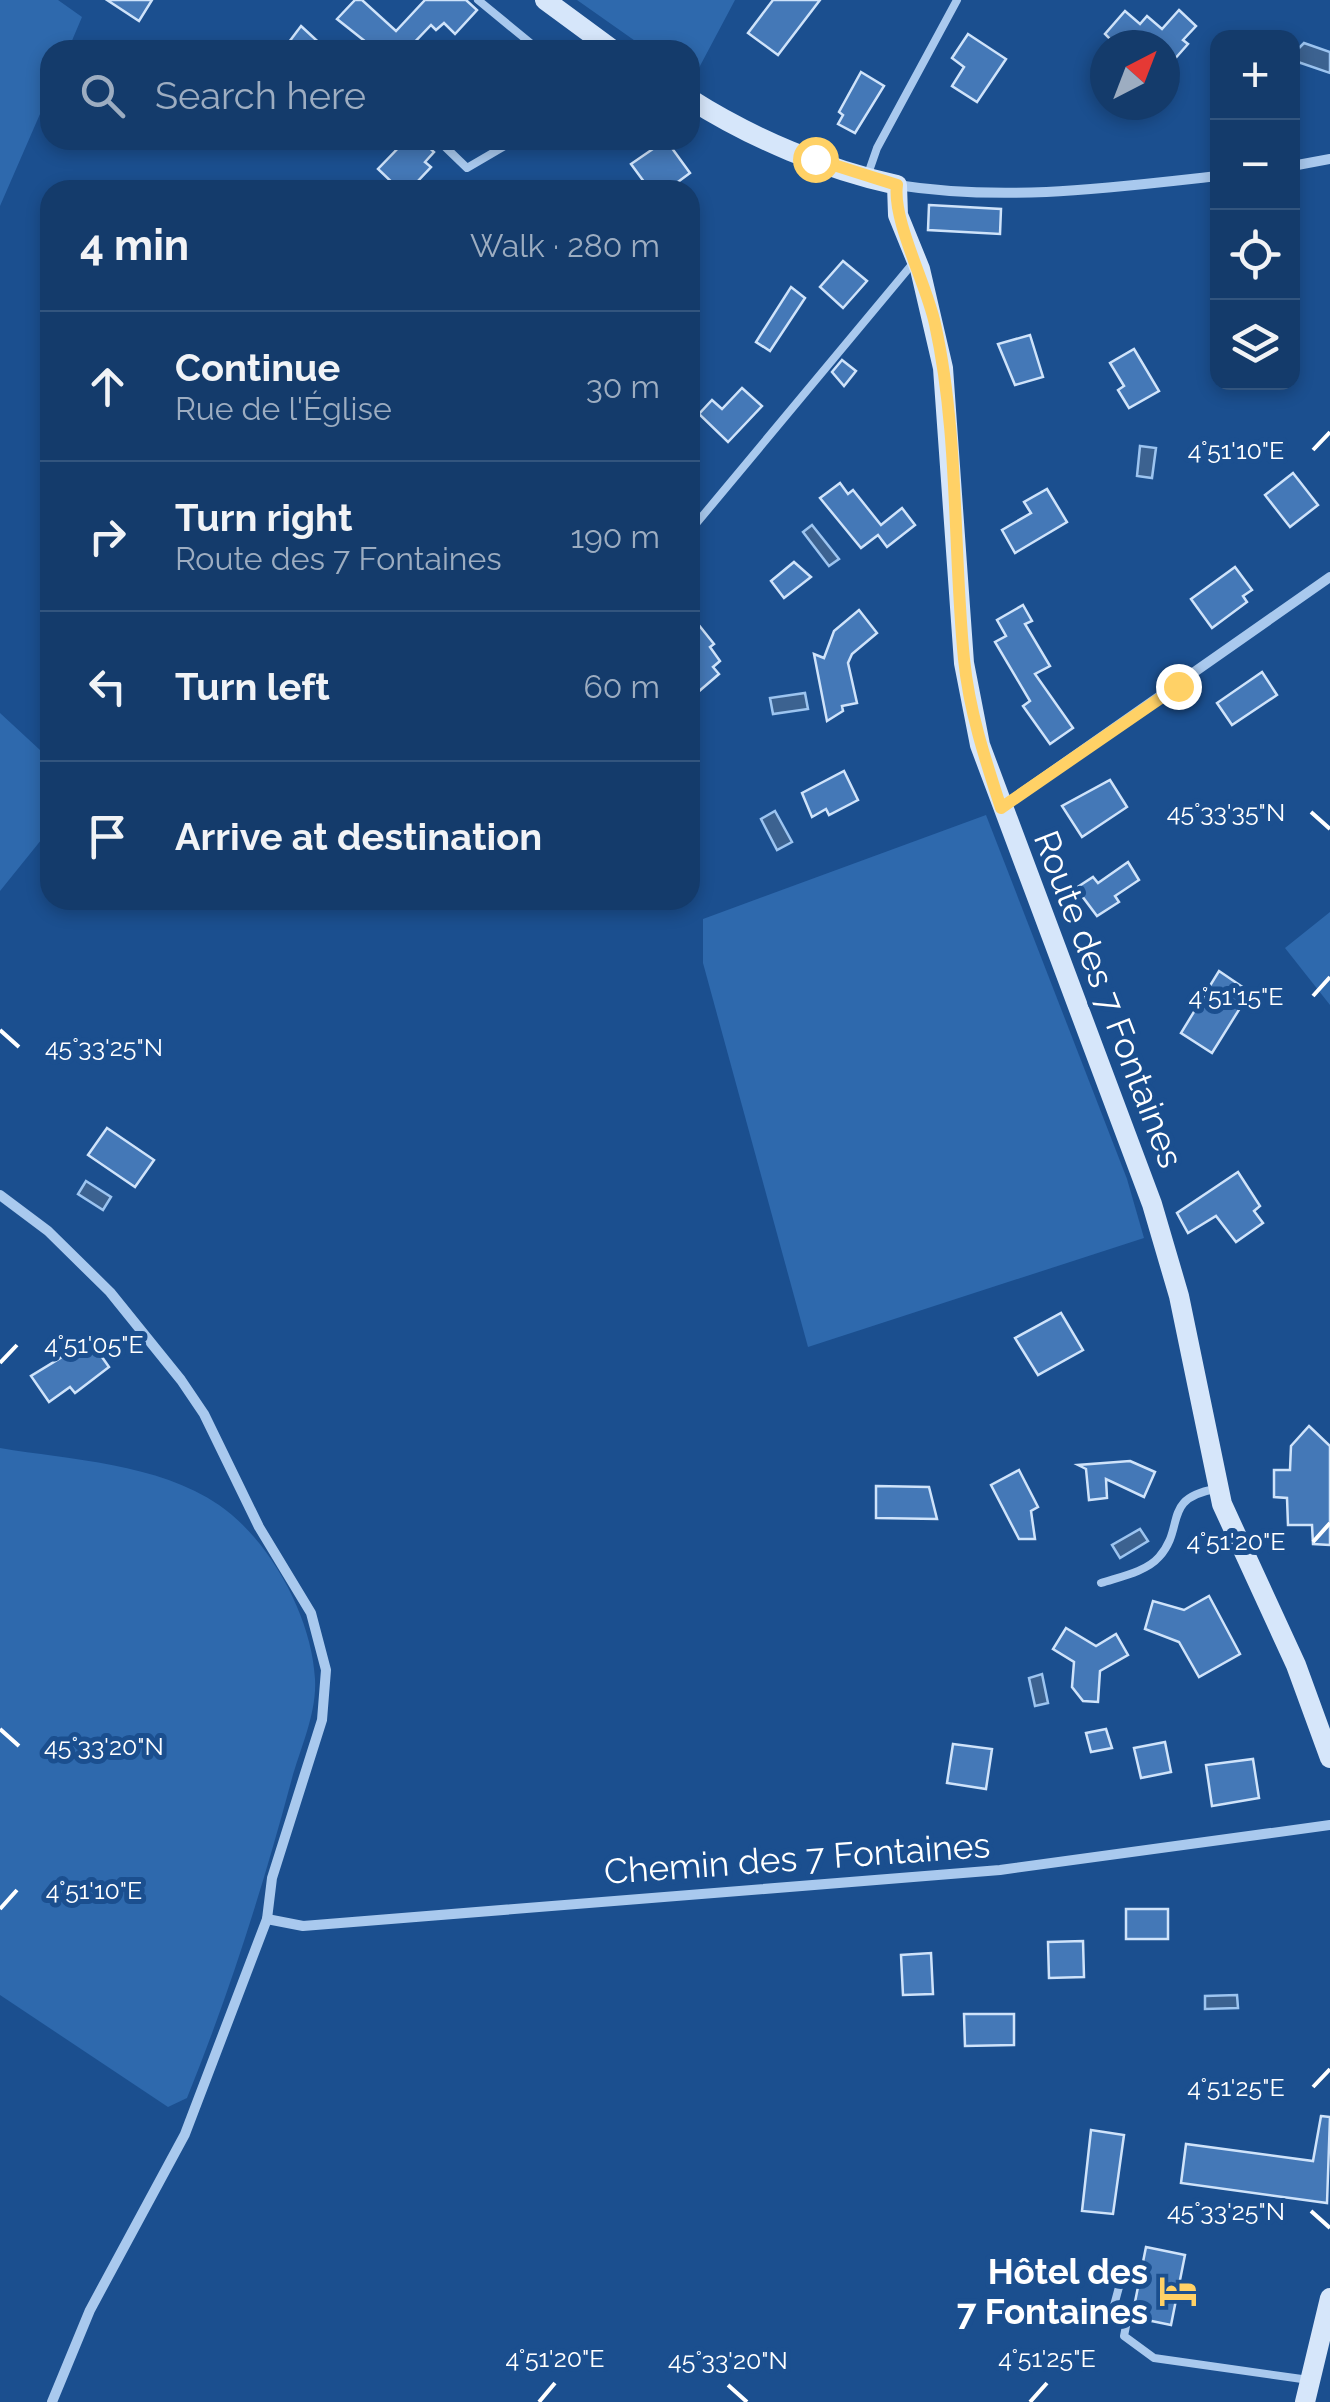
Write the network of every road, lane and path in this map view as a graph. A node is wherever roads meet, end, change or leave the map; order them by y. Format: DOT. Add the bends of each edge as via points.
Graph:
graph roads {
  1 [pos="478,0"];
  2 [pos="545,0"];
  3 [pos="956,0"];
  4 [pos="527,40"];
  5 [pos="599,40"];
  6 [pos="700,105"];
  7 [pos="448,150"];
  8 [pos="498,150"];
  9 [pos="1330,159"];
  10 [pos="1300,165"];
  11 [pos="867,177"];
  12 [pos="1210,177"];
  13 [pos="897,185"];
  14 [pos="917,260"];
  15 [pos="700,519"];
  16 [pos="1330,577"];
  17 [pos="1001,808"];
  18 [pos="0,1194"];
  19 [pos="1217,1489"];
  20 [pos="1101,1583"];
  21 [pos="1330,1758"];
  22 [pos="1330,1825"];
  23 [pos="268,1919"];
  24 [pos="1119,2286"];
  25 [pos="1330,2298"];
  26 [pos="1310,2380"];
  27 [pos="52,2402"];
  28 [pos="1305,2402"];
  1 -- 4 [label="lane"];
  2 -- 5 [label="street"];
  3 -- 11 [label="lane"];
  6 -- 11 [label="street"];
  7 -- 8 [label="lane" via="467,168"];
  9 -- 10 [label="street"];
  11 -- 13 [label="street"];
  12 -- 13 [label="street" via="1070,193"];
  13 -- 14 [label="street, Route des 7 Fontaines" via="898,215"];
  14 -- 15 [label="lane"];
  14 -- 17 [label="street, Route des 7 Fontaines" via="943,368 964,663"];
  16 -- 17 [label="street"];
  17 -- 19 [label="street, Route des 7 Fontaines" via="1152,1204 1179,1296"];
  18 -- 23 [label="street" via="110,1292 170,1365 204,1414 259,1527 311,1613 326,1670 322,1720 272,1878"];
  19 -- 20 [label="lane" via="1180,1505 1167,1545 1153,1563"];
  19 -- 21 [label="street, Route des 7 Fontaines"];
  22 -- 23 [label="street, Chemin des 7 Fontaines" via="1000,1870 303,1926"];
  23 -- 27 [label="street" via="186,2134 90,2310"];
  24 -- 26 [label="lane" via="1112,2314 1126,2326 1124,2336 1154,2358"];
  25 -- 26 [label="street"];
  26 -- 28 [label="street"];
}
